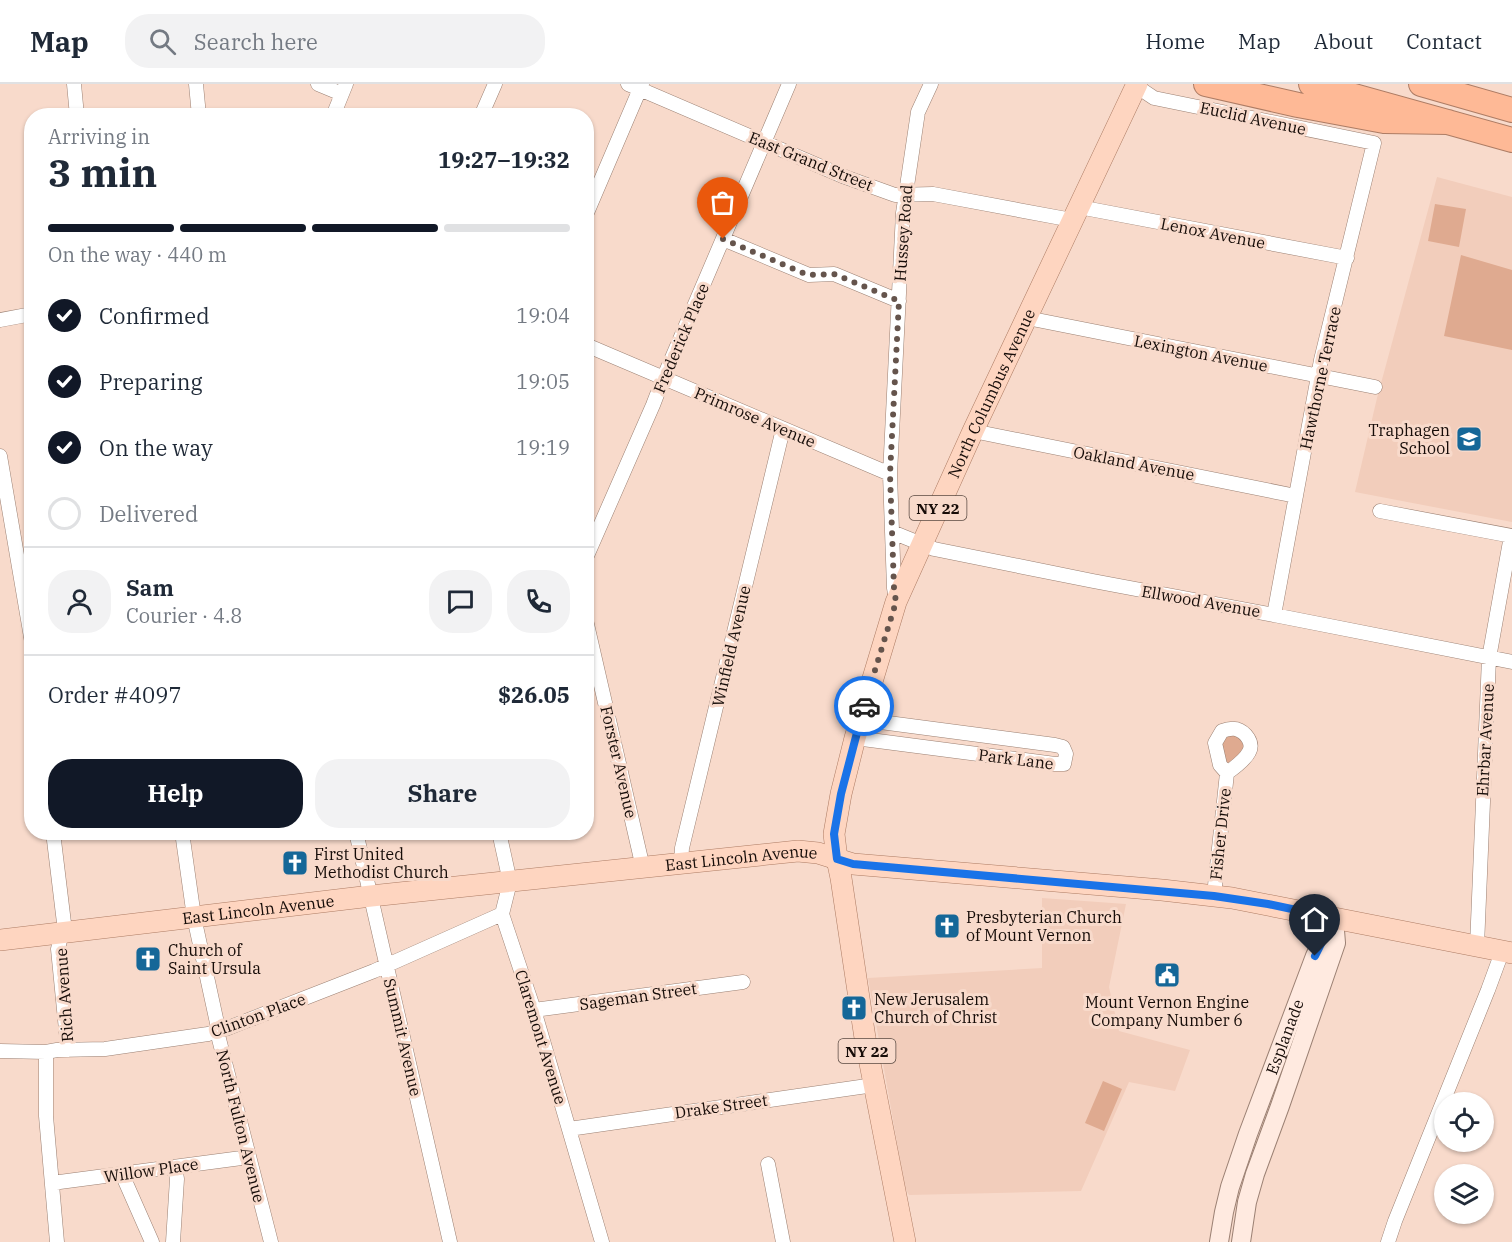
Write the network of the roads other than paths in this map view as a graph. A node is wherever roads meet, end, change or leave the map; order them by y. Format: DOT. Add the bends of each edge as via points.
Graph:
graph roads {
  1 [pos="74,84"];
  2 [pos="196,84"];
  3 [pos="318,84"];
  4 [pos="495,84"];
  5 [pos="789,84"];
  6 [pos="931,84"];
  7 [pos="1206,84"];
  8 [pos="1311,84"];
  9 [pos="1421,84"];
  10 [pos="1135,85"];
  11 [pos="637,86"];
  12 [pos="344,89"];
  13 [pos="76,108"];
  14 [pos="198,108"];
  15 [pos="336,108"];
  16 [pos="484,108"];
  17 [pos="1512,110"];
  18 [pos="1448,122"];
  19 [pos="1512,140"];
  20 [pos="763,142"];
  21 [pos="1374,143"];
  22 [pos="905,194"];
  23 [pos="594,195"];
  24 [pos="1076,214"];
  25 [pos="723,239"];
  26 [pos="1347,258"];
  27 [pos="899,301"];
  28 [pos="24,316"];
  29 [pos="1026,318"];
  30 [pos="0,320"];
  31 [pos="594,349"];
  32 [pos="1318,377"];
  33 [pos="663,379"];
  34 [pos="1375,387"];
  35 [pos="783,429"];
  36 [pos="973,431"];
  37 [pos="0,456"];
  38 [pos="890,474"];
  39 [pos="1296,496"];
  40 [pos="1380,511"];
  41 [pos="892,532"];
  42 [pos="1511,536"];
  43 [pos="594,540"];
  44 [pos="922,544"];
  45 [pos="24,596"];
  46 [pos="896,602"];
  47 [pos="1274,615"];
  48 [pos="594,654"];
  49 [pos="1489,658"];
  50 [pos="1512,662"];
  51 [pos="861,717"];
  52 [pos="855,738"];
  53 [pos="1227,773"];
  54 [pos="54,840"];
  55 [pos="183,840"];
  56 [pos="358,840"];
  57 [pos="501,840"];
  58 [pos="837,859"];
  59 [pos="681,863"];
  60 [pos="644,868"];
  61 [pos="510,882"];
  62 [pos="371,896"];
  63 [pos="1214,896"];
  64 [pos="502,914"];
  65 [pos="194,917"];
  66 [pos="1334,918"];
  67 [pos="62,933"];
  68 [pos="0,940"];
  69 [pos="1477,946"];
  70 [pos="1507,952"];
  71 [pos="387,966"];
  72 [pos="743,982"];
  73 [pos="534,1010"];
  74 [pos="218,1031"];
  75 [pos="68,1050"];
  76 [pos="0,1052"];
  77 [pos="46,1052"];
  78 [pos="874,1085"];
  79 [pos="569,1129"];
  80 [pos="249,1156"];
  81 [pos="768,1164"];
  82 [pos="175,1167"];
  83 [pos="122,1174"];
  84 [pos="52,1183"];
  85 [pos="57,1242"];
  86 [pos="152,1242"];
  87 [pos="172,1242"];
  88 [pos="271,1242"];
  89 [pos="450,1242"];
  90 [pos="602,1242"];
  91 [pos="783,1242"];
  92 [pos="905,1242"];
  93 [pos="1219,1242"];
  94 [pos="1241,1242"];
  95 [pos="1388,1242"];
  1 -- 13 [label="street"];
  2 -- 14 [label="street"];
  3 -- 12 [label="street"];
  4 -- 16 [label="street"];
  5 -- 20 [label="street, Frederick Place"];
  6 -- 22 [label="street, Hussey Road" via="918,112"];
  7 -- 18 [label="highway" via="1384,121"];
  8 -- 18 [label="highway"];
  9 -- 17 [label="highway"];
  10 -- 21 [label="street, Euclid Avenue" via="1154,98"];
  10 -- 24 [label="main road, North Columbus Avenue / NY 22"];
  11 -- 20 [label="street, East Grand Street"];
  11 -- 23 [label="street"];
  12 -- 15 [label="street"];
  18 -- 19 [label="highway"];
  20 -- 22 [label="street, East Grand Street" via="871,187"];
  20 -- 25 [label="street, Frederick Place"];
  21 -- 26 [label="street, Hawthorne Terrace"];
  22 -- 24 [label="street, East Grand Street" via="933,194"];
  22 -- 27 [label="street, Hussey Road"];
  24 -- 26 [label="street, Lenox Avenue"];
  24 -- 29 [label="main road, North Columbus Avenue / NY 22"];
  25 -- 27 [label="street" via="808,275 834,274"];
  25 -- 33 [label="street, Frederick Place"];
  26 -- 32 [label="street, Hawthorne Terrace"];
  27 -- 38 [label="street, Hussey Road"];
  28 -- 30 [label="street"];
  29 -- 32 [label="street, Lexington Avenue"];
  29 -- 36 [label="main road, North Columbus Avenue / NY 22"];
  31 -- 33 [label="street, Primrose Avenue"];
  32 -- 34 [label="street, Lexington Avenue"];
  32 -- 39 [label="street, Hawthorne Terrace"];
  33 -- 35 [label="street, Primrose Avenue"];
  33 -- 43 [label="street, Frederick Place"];
  35 -- 38 [label="street, Primrose Avenue"];
  35 -- 59 [label="street, Winfield Avenue"];
  36 -- 39 [label="street, Oakland Avenue"];
  36 -- 44 [label="main road, North Columbus Avenue / NY 22"];
  37 -- 45 [label="street"];
  38 -- 41 [label="street, Hussey Road"];
  39 -- 47 [label="street, Hawthorne Terrace"];
  40 -- 42 [label="street"];
  41 -- 44 [label="street, Ellwood Avenue"];
  41 -- 46 [label="street, Hussey Road"];
  42 -- 49 [label="street, Ehrbar Avenue"];
  44 -- 46 [label="main road, North Columbus Avenue / NY 22"];
  44 -- 47 [label="street, Ellwood Avenue"];
  46 -- 51 [label="main road, North Columbus Avenue / NY 22"];
  47 -- 49 [label="street, Ellwood Avenue"];
  48 -- 60 [label="street, Forster Avenue"];
  49 -- 50 [label="street, Ellwood Avenue"];
  49 -- 69 [label="street, Ehrbar Avenue"];
  51 -- 52 [label="main road, North Columbus Avenue / NY 22"];
  51 -- 52 [label="street, Park Lane" via="1055,744 1063,747 1065,759 1055,764"];
  52 -- 58 [label="main road, North Columbus Avenue / NY 22" via="834,834"];
  53 -- 63 [label="street, Fisher Drive"];
  54 -- 67 [label="street, Rich Avenue"];
  55 -- 65 [label="street, North Fulton Avenue"];
  56 -- 62 [label="street, Summit Avenue"];
  57 -- 61 [label="street"];
  58 -- 59 [label="main road, East Lincoln Avenue" via="798,851"];
  58 -- 63 [label="main road, East Lincoln Avenue" via="853,864"];
  58 -- 78 [label="main road, North Columbus Avenue / NY 22"];
  59 -- 60 [label="main road, East Lincoln Avenue"];
  60 -- 61 [label="main road, East Lincoln Avenue"];
  61 -- 62 [label="main road, East Lincoln Avenue"];
  61 -- 64 [label="street"];
  62 -- 65 [label="main road, East Lincoln Avenue"];
  62 -- 71 [label="street, Summit Avenue"];
  63 -- 66 [label="main road, East Lincoln Avenue"];
  64 -- 71 [label="street, Clinton Place"];
  64 -- 73 [label="street, Claremont Avenue"];
  65 -- 67 [label="main road, East Lincoln Avenue"];
  65 -- 74 [label="street, North Fulton Avenue"];
  66 -- 69 [label="main road, East Lincoln Avenue"];
  66 -- 93 [label="street, Esplanade" via="1315,956 1248,1134 1230,1187"];
  66 -- 94 [label="street, Esplanade" via="1336,943 1255,1174"];
  67 -- 68 [label="main road, East Lincoln Avenue"];
  67 -- 75 [label="street, Rich Avenue" via="58,950"];
  69 -- 70 [label="main road, East Lincoln Avenue"];
  70 -- 95 [label="street"];
  71 -- 74 [label="street, Clinton Place"];
  71 -- 89 [label="street, Summit Avenue"];
  72 -- 73 [label="street, Sageman Street"];
  73 -- 79 [label="street, Claremont Avenue"];
  74 -- 75 [label="street, Clinton Place" via="105,1049"];
  74 -- 80 [label="street, North Fulton Avenue"];
  75 -- 77 [label="street, Clinton Place"];
  76 -- 77 [label="street, Clinton Place"];
  77 -- 84 [label="street, Rich Avenue"];
  78 -- 79 [label="street, Drake Street"];
  78 -- 92 [label="main road, North Columbus Avenue / NY 22"];
  79 -- 90 [label="street, Claremont Avenue"];
  80 -- 82 [label="street, Willow Place"];
  80 -- 88 [label="street, North Fulton Avenue"];
  81 -- 91 [label="street"];
  82 -- 83 [label="street, Willow Place"];
  82 -- 87 [label="street"];
  83 -- 84 [label="street, Willow Place"];
  83 -- 86 [label="street"];
  84 -- 85 [label="street, Rich Avenue"];
}
